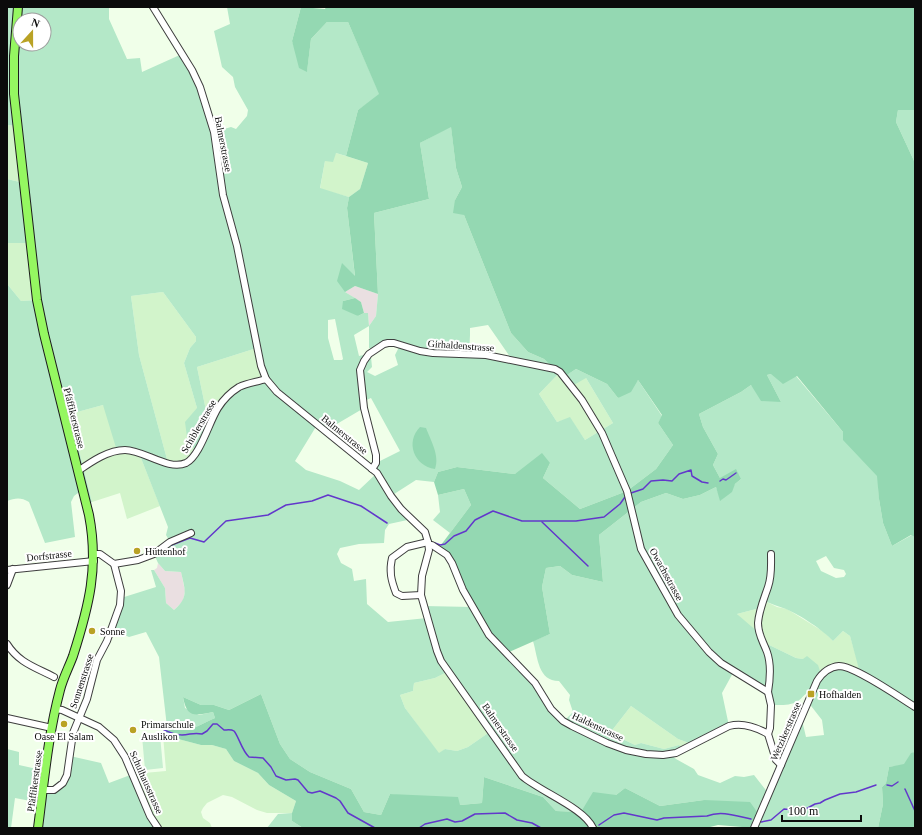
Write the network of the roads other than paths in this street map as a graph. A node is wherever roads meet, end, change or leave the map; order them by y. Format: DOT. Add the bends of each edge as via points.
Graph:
graph roads {
  1 [pos="18,7"];
  2 [pos="153,7"];
  3 [pos="555,369"];
  4 [pos="266,379"];
  5 [pos="372,469"];
  6 [pos="78,471"];
  7 [pos="192,533"];
  8 [pos="428,543"];
  9 [pos="771,554"];
  10 [pos="94,558"];
  11 [pos="114,564"];
  12 [pos="10,569"];
  13 [pos="7,584"];
  14 [pos="421,595"];
  15 [pos="7,644"];
  16 [pos="54,678"];
  17 [pos="768,692"];
  18 [pos="915,707"];
  19 [pos="55,709"];
  20 [pos="7,718"];
  21 [pos="79,718"];
  22 [pos="52,728"];
  23 [pos="768,734"];
  24 [pos="781,764"];
  25 [pos="43,790"];
  26 [pos="38,828"];
  27 [pos="158,828"];
  28 [pos="593,828"];
  29 [pos="754,828"];
  1 -- 6 [label="main road, Pfäffikerstrasse" via="14,94 37,300"];
  2 -- 4 [label="street, Balmerstrasse" via="192,70 214,132 223,195 237,246 261,366"];
  3 -- 5 [label="street, Girhaldenstrasse" via="486,355 433,353 394,343 384,344 369,354 360,370 364,408 376,454 376,463"];
  3 -- 17 [label="street, Owachsstrasse" via="572,386 602,433 627,491 641,549 678,614 721,663"];
  4 -- 5 [label="street, Balmerstrasse" via="277,392"];
  4 -- 6 [label="street, Schiblerstrasse" via="240,387 228,396 218,408 191,460 184,464 174,465 124,450 95,460"];
  5 -- 8 [label="street, Balmerstrasse" via="380,476 390,496 425,532"];
  6 -- 10 [label="main road, Pfäffikerstrasse" via="91,526"];
  7 -- 11 [label="street" via="170,542 154,554"];
  8 -- 14 [label="street, Balmerstrasse"];
  8 -- 14 [label="street" via="408,547 392,558 390,565 390,579 398,595"];
  8 -- 23 [label="street, Haldenstrasse" via="447,555 463,590 489,635 534,683 551,709 563,721 626,750 663,756 676,753 736,724 748,725"];
  9 -- 17 [label="street" via="771,573 758,622 768,659"];
  10 -- 11 [label="street" via="100,554"];
  10 -- 12 [label="street, Dorfstrasse"];
  10 -- 19 [label="main road, Pfäffikerstrasse" via="89,597"];
  11 -- 21 [label="street, Sonnenstrasse" via="121,591 120,605 97,660"];
  12 -- 13 [label="street"];
  14 -- 28 [label="street, Balmerstrasse" via="441,661 522,776 581,812"];
  15 -- 16 [label="street" via="19,659"];
  17 -- 23 [label="street"];
  18 -- 24 [label="street, Wetzikerstrasse" via="854,670 840,666 829,669 821,674 817,681"];
  19 -- 21 [label="street, Schulhausstrasse"];
  19 -- 22 [label="main road, Pfäffikerstrasse"];
  20 -- 22 [label="street"];
  21 -- 25 [label="street, Sonnenstrasse" via="73,733 66,779 54,790"];
  21 -- 27 [label="street, Schulhausstrasse" via="103,729 121,749 150,816"];
  22 -- 25 [label="main road, Pfäffikerstrasse"];
  23 -- 24 [label="street" via="776,760"];
  24 -- 29 [label="street, Wetzikerstrasse"];
  25 -- 26 [label="main road, Pfäffikerstrasse"];
}
